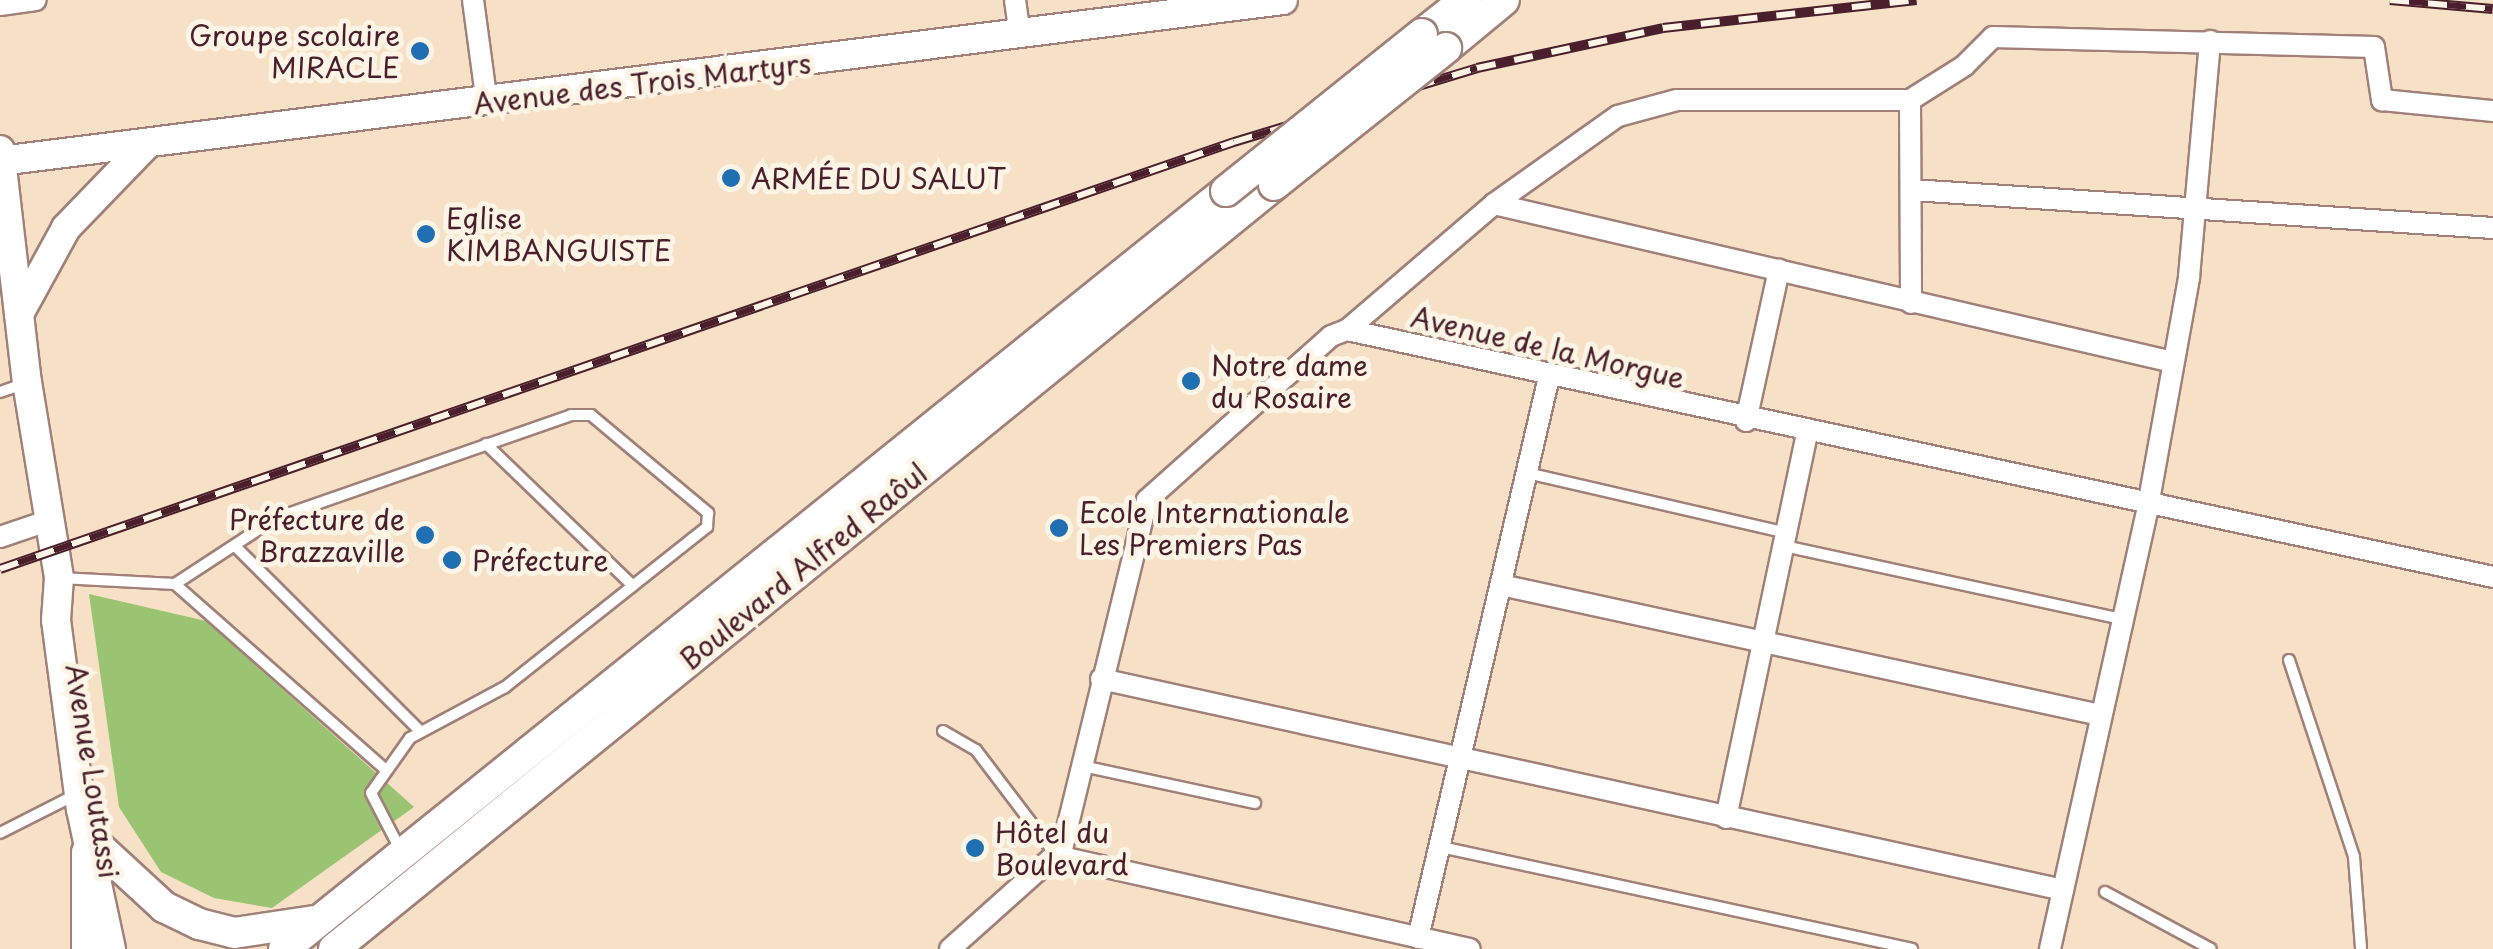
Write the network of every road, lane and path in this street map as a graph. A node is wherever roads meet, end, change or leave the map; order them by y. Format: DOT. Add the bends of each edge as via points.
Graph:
graph roads {
  1 [pos="36,0"];
  2 [pos="473,0"];
  3 [pos="1015,0"];
  4 [pos="1282,0"];
  5 [pos="1464,0"];
  6 [pos="1504,0"];
  7 [pos="0,5"];
  8 [pos="1020,35"];
  9 [pos="1434,41"];
  10 [pos="2210,41"];
  11 [pos="1910,100"];
  12 [pos="486,103"];
  13 [pos="2493,111"];
  14 [pos="148,143"];
  15 [pos="0,158"];
  16 [pos="1912,190"];
  17 [pos="1494,204"];
  18 [pos="2196,206"];
  19 [pos="2493,228"];
  20 [pos="6,244"];
  21 [pos="1780,270"];
  22 [pos="1911,303"];
  23 [pos="9,317"];
  24 [pos="1347,330"];
  25 [pos="2173,362"];
  26 [pos="1549,377"];
  27 [pos="13,387"];
  28 [pos="1746,421"];
  29 [pos="1806,434"];
  30 [pos="486,444"];
  31 [pos="1527,473"];
  32 [pos="2148,506"];
  33 [pos="50,520"];
  34 [pos="0,537"];
  35 [pos="1785,539"];
  36 [pos="235,546"];
  37 [pos="2493,577"];
  38 [pos="175,584"];
  39 [pos="1501,584"];
  40 [pos="60,586"];
  41 [pos="633,586"];
  42 [pos="2122,619"];
  43 [pos="1764,645"];
  44 [pos="2289,660"];
  45 [pos="1101,680"];
  46 [pos="2100,715"];
  47 [pos="420,730"];
  48 [pos="943,732"];
  49 [pos="1462,762"];
  50 [pos="1081,766"];
  51 [pos="384,768"];
  52 [pos="79,794"];
  53 [pos="1255,803"];
  54 [pos="1726,818"];
  55 [pos="0,833"];
  56 [pos="1441,847"];
  57 [pos="94,850"];
  58 [pos="403,854"];
  59 [pos="1057,856"];
  60 [pos="2063,890"];
  61 [pos="2106,892"];
  62 [pos="322,920"];
  63 [pos="1418,938"];
  64 [pos="87,949"];
  65 [pos="111,949"];
  66 [pos="126,949"];
  67 [pos="284,949"];
  68 [pos="334,949"];
  69 [pos="950,949"];
  70 [pos="1470,949"];
  71 [pos="1912,949"];
  72 [pos="2050,949"];
  73 [pos="2211,949"];
  74 [pos="2361,949"];
  1 -- 7 [label="street"];
  2 -- 12 [label="street"];
  3 -- 8 [label="street"];
  4 -- 8 [label="main road, Avenue des Trois Martyrs"];
  5 -- 9 [label="main road"];
  6 -- 9 [label="main road"];
  8 -- 12 [label="main road, Avenue des Trois Martyrs"];
  9 -- 58 [label="main road, bridge" via="1226,191"];
  9 -- 68 [label="main road, Boulevard Alfred Raôul, bridge" via="1274,185"];
  10 -- 11 [label="street" via="1994,37 1964,66"];
  10 -- 13 [label="street" via="2374,47 2382,100"];
  10 -- 18 [label="street"];
  11 -- 16 [label="street"];
  11 -- 17 [label="street" via="1677,100 1642,106"];
  12 -- 14 [label="main road, Avenue des Trois Martyrs"];
  14 -- 15 [label="main road, Avenue des Trois Martyrs"];
  14 -- 23 [label="main road" via="66,228"];
  15 -- 20 [label="main road, Avenue Loutassi"];
  16 -- 18 [label="street"];
  16 -- 22 [label="street"];
  17 -- 21 [label="street"];
  17 -- 24 [label="street"];
  18 -- 19 [label="street"];
  18 -- 25 [label="street"];
  20 -- 23 [label="main road, Avenue Loutassi"];
  21 -- 22 [label="street"];
  21 -- 28 [label="street"];
  22 -- 25 [label="street"];
  23 -- 27 [label="main road, Avenue Loutassi"];
  24 -- 26 [label="street, Avenue de la Morgue"];
  24 -- 45 [label="street" via="1331,336 1146,500"];
  25 -- 32 [label="street"];
  26 -- 28 [label="street, Avenue de la Morgue"];
  26 -- 31 [label="street"];
  27 -- 33 [label="main road, Avenue Loutassi"];
  28 -- 29 [label="street, Avenue de la Morgue"];
  29 -- 32 [label="street, Avenue de la Morgue"];
  29 -- 35 [label="street"];
  30 -- 36 [label="lane" via="276,518"];
  30 -- 41 [label="lane"];
  30 -- 41 [label="lane" via="571,415 591,415 708,512 706,527"];
  31 -- 35 [label="lane"];
  31 -- 39 [label="street"];
  32 -- 37 [label="street, Avenue de la Morgue"];
  32 -- 42 [label="street"];
  33 -- 34 [label="street"];
  33 -- 40 [label="main road, Avenue Loutassi"];
  35 -- 42 [label="lane"];
  35 -- 43 [label="street"];
  36 -- 38 [label="lane"];
  36 -- 47 [label="lane"];
  38 -- 40 [label="lane"];
  38 -- 51 [label="lane"];
  39 -- 43 [label="street"];
  39 -- 49 [label="street"];
  40 -- 52 [label="main road, Avenue Loutassi" via="56,620"];
  40 -- 57 [label="main road, Avenue Loutassi"];
  41 -- 47 [label="lane" via="505,687"];
  42 -- 46 [label="street"];
  43 -- 46 [label="street"];
  43 -- 54 [label="street"];
  44 -- 74 [label="lane" via="2350,842"];
  45 -- 49 [label="street"];
  45 -- 50 [label="street"];
  46 -- 60 [label="street"];
  47 -- 51 [label="lane"];
  48 -- 59 [label="lane" via="976,750"];
  49 -- 54 [label="street"];
  49 -- 56 [label="street"];
  50 -- 53 [label="lane"];
  50 -- 59 [label="street"];
  51 -- 58 [label="lane" via="373,782 371,804"];
  52 -- 55 [label="lane"];
  52 -- 57 [label="main road, Avenue Loutassi"];
  54 -- 60 [label="street"];
  56 -- 63 [label="street"];
  56 -- 71 [label="lane"];
  57 -- 62 [label="main road" via="164,906 200,924 265,932"];
  57 -- 64 [label="main road"];
  57 -- 65 [label="main road, Avenue Loutassi"];
  57 -- 66 [label="main road, Avenue Loutassi"];
  58 -- 62 [label="main road"];
  59 -- 63 [label="street"];
  59 -- 69 [label="street"];
  60 -- 72 [label="street"];
  61 -- 73 [label="lane"];
  62 -- 67 [label="main road"];
  63 -- 70 [label="street"];
}
